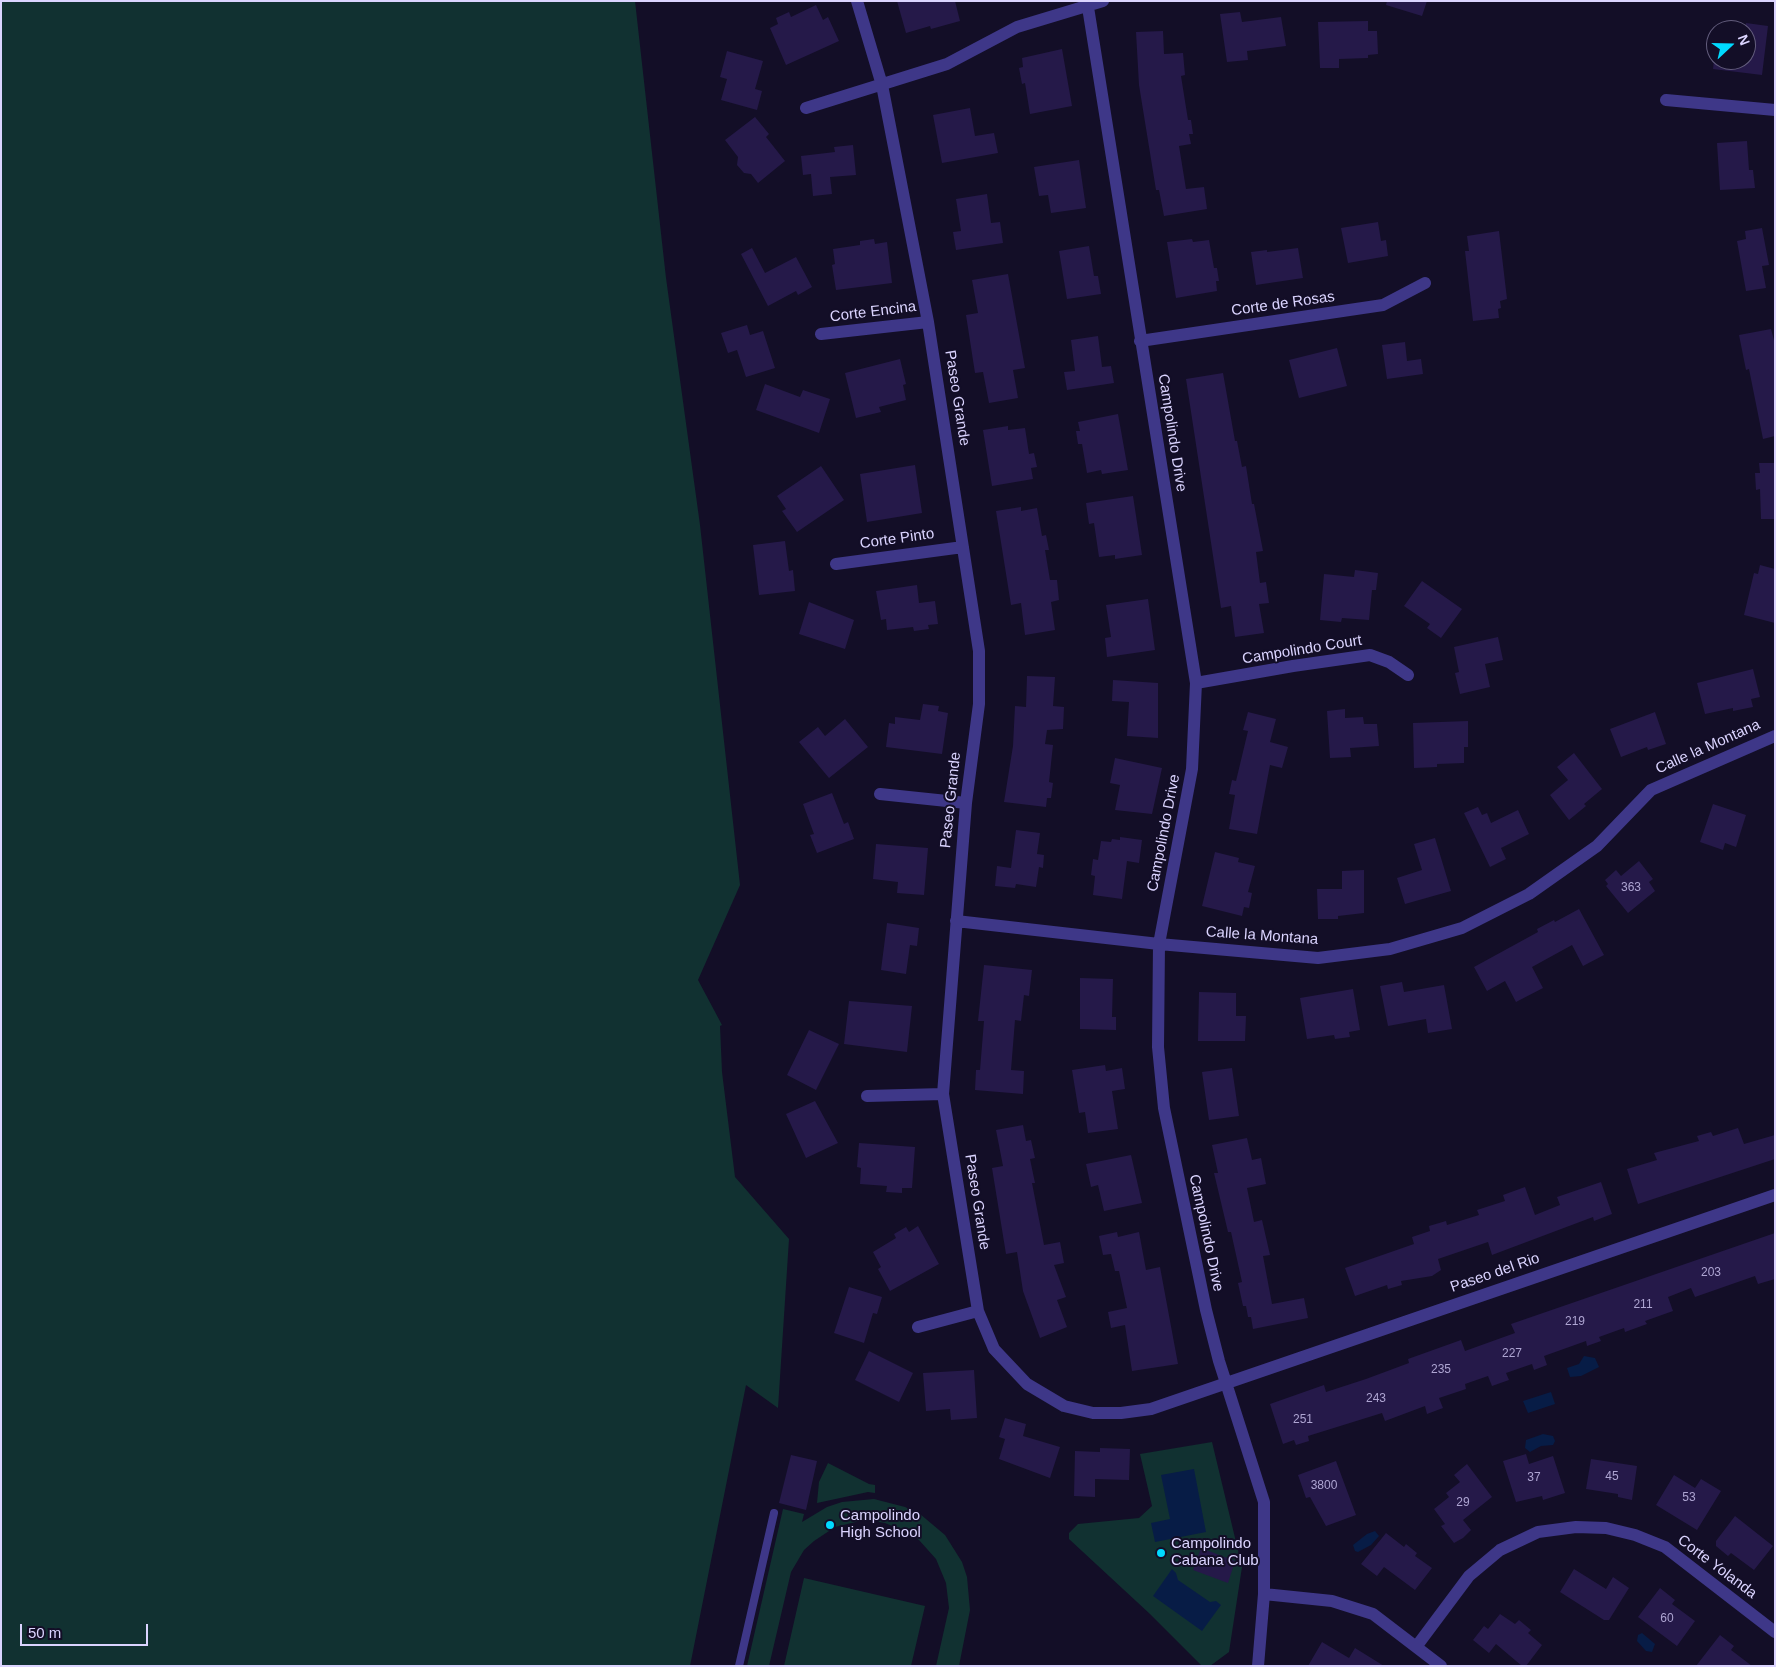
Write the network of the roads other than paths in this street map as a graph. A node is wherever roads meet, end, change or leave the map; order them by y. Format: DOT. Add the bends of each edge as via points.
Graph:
graph roads {
  1 [pos="857,1"];
  2 [pos="1103,1"];
  3 [pos="1088,3"];
  4 [pos="882,85"];
  5 [pos="1666,100"];
  6 [pos="806,108"];
  7 [pos="1775,110"];
  8 [pos="1425,283"];
  9 [pos="928,322"];
  10 [pos="821,334"];
  11 [pos="1140,341"];
  12 [pos="963,547"];
  13 [pos="836,564"];
  14 [pos="1408,675"];
  15 [pos="1196,684"];
  16 [pos="1775,736"];
  17 [pos="880,794"];
  18 [pos="966,803"];
  19 [pos="956,921"];
  20 [pos="1159,944"];
  21 [pos="943,1094"];
  22 [pos="867,1096"];
  23 [pos="1775,1194"];
  24 [pos="978,1311"];
  25 [pos="918,1327"];
  26 [pos="1226,1381"];
  27 [pos="774,1513"];
  28 [pos="1264,1594"];
  29 [pos="1775,1632"];
  30 [pos="1416,1647"];
  31 [pos="739,1666"];
  32 [pos="1258,1666"];
  33 [pos="1441,1666"];
  1 -- 4 [label="street, Paseo Grande"];
  2 -- 3 [label="street"];
  3 -- 4 [label="street" via="1017,27 947,64"];
  3 -- 11 [label="street, Campolindo Drive"];
  4 -- 6 [label="street"];
  4 -- 9 [label="street, Paseo Grande"];
  5 -- 7 [label="street"];
  8 -- 11 [label="street, Corte de Rosas" via="1383,306"];
  9 -- 10 [label="street, Corte Encina"];
  9 -- 12 [label="street, Paseo Grande"];
  11 -- 15 [label="street, Campolindo Drive"];
  12 -- 13 [label="street, Corte Pinto"];
  12 -- 18 [label="street, Paseo Grande" via="979,651 979,704"];
  14 -- 15 [label="street, Campolindo Court" via="1389,662 1370,655"];
  15 -- 20 [label="street, Campolindo Drive" via="1192,769"];
  16 -- 20 [label="street, Calle la Montana" via="1651,790 1597,846 1529,894 1462,928 1390,949 1318,958"];
  17 -- 18 [label="street"];
  18 -- 19 [label="street, Paseo Grande"];
  19 -- 20 [label="street, Calle la Montana"];
  19 -- 21 [label="street, Paseo Grande"];
  20 -- 26 [label="street, Campolindo Drive" via="1158,1047 1164,1108 1206,1310"];
  21 -- 22 [label="street"];
  21 -- 24 [label="street, Paseo Grande"];
  23 -- 26 [label="street, Paseo del Rio"];
  24 -- 25 [label="street"];
  24 -- 26 [label="street, Paseo Grande" via="994,1349 1027,1384 1064,1406 1093,1413 1151,1409"];
  26 -- 28 [label="street, Campolindo Drive" via="1264,1502"];
  27 -- 31 [label="lane"];
  28 -- 30 [label="street" via="1332,1601 1373,1614"];
  28 -- 32 [label="street, Campolindo Drive"];
  29 -- 30 [label="street, Corte Yolanda" via="1665,1547 1606,1528 1576,1526 1538,1532 1500,1550 1469,1576"];
  30 -- 33 [label="street"];
}
